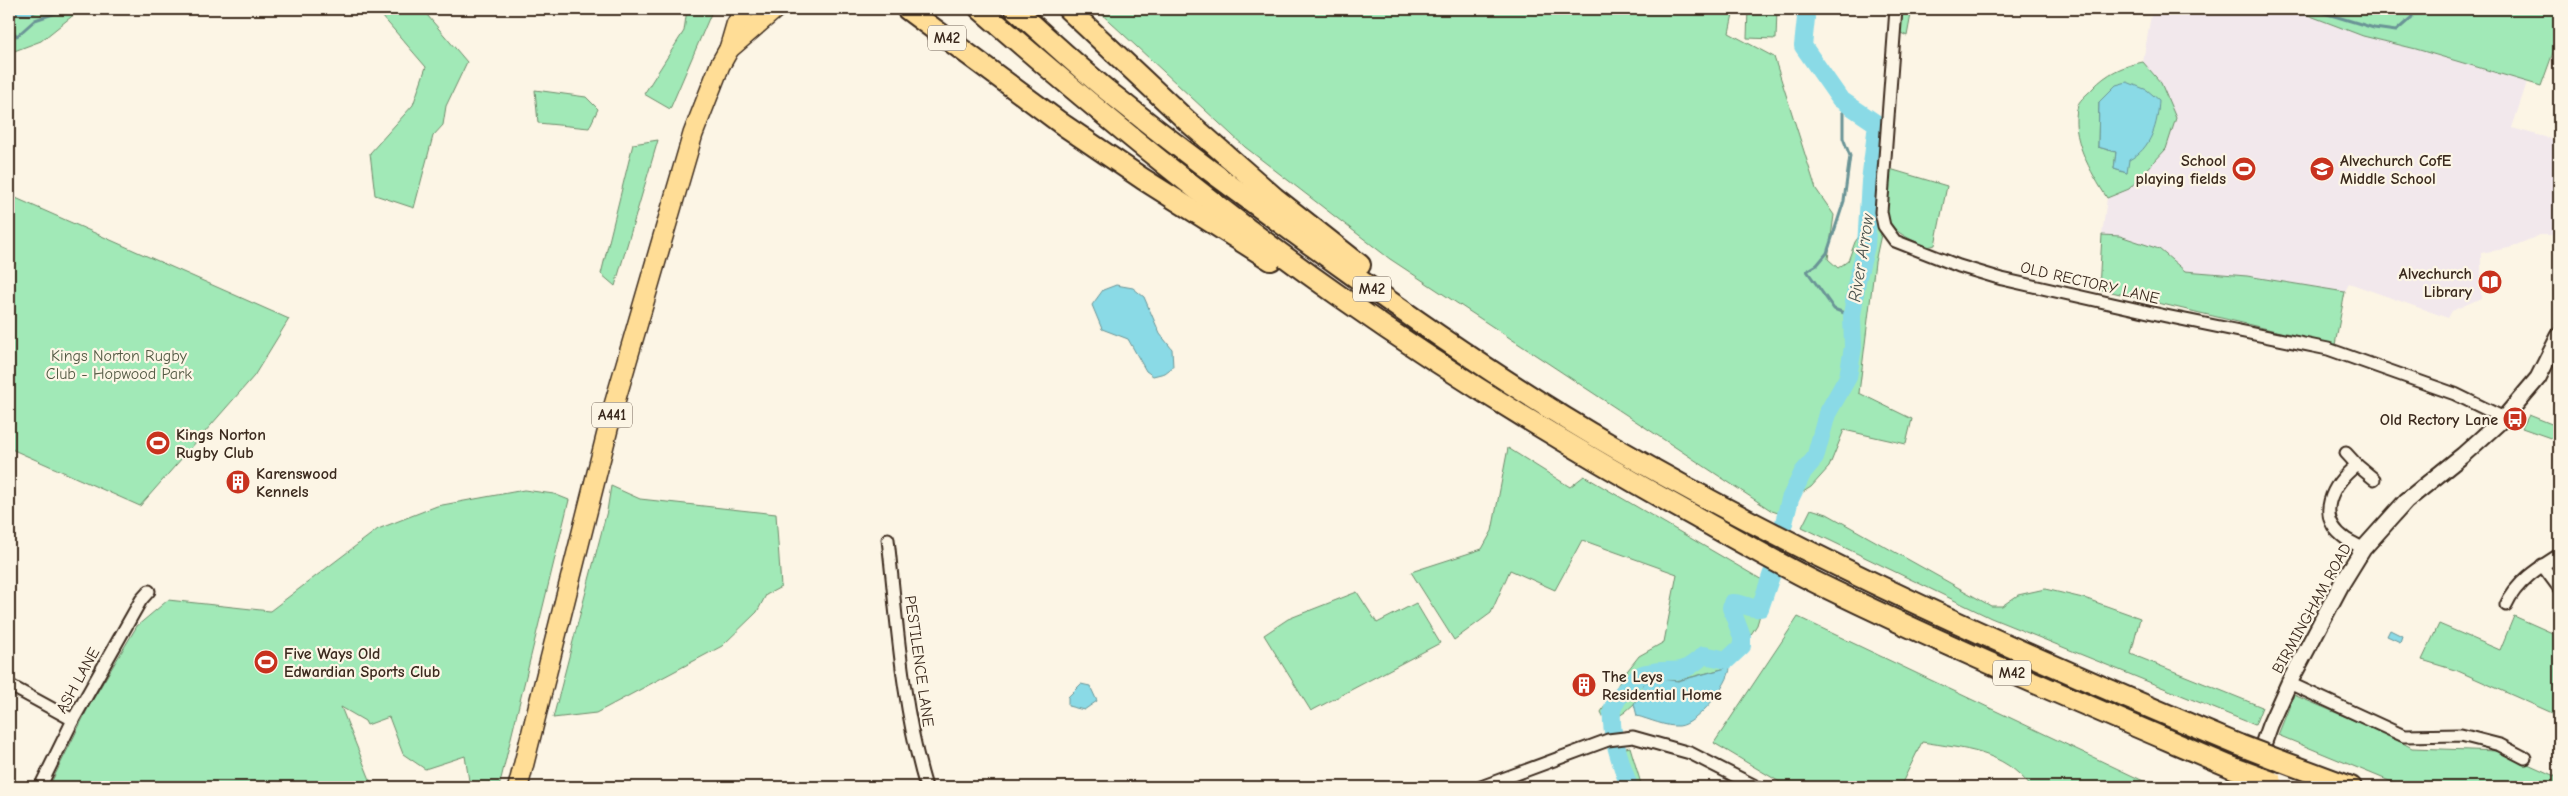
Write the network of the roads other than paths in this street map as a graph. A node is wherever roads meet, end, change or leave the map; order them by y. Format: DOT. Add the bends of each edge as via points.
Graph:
graph roads {
  1 [pos="745,9"];
  2 [pos="775,9"];
  3 [pos="907,9"];
  4 [pos="980,9"];
  5 [pos="1014,9"];
  6 [pos="1068,9"];
  7 [pos="1896,9"];
  8 [pos="729,50"];
  9 [pos="1340,296"];
  10 [pos="2559,336"];
  11 [pos="1457,347"];
  12 [pos="2504,418"];
  13 [pos="2346,453"];
  14 [pos="2357,465"];
  15 [pos="2374,478"];
  16 [pos="888,539"];
  17 [pos="2363,549"];
  18 [pos="2559,555"];
  19 [pos="2542,565"];
  20 [pos="2559,588"];
  21 [pos="149,591"];
  22 [pos="2506,605"];
  23 [pos="2289,683"];
  24 [pos="9,685"];
  25 [pos="73,720"];
  26 [pos="2525,758"];
  27 [pos="2278,785"];
  28 [pos="40,787"];
  29 [pos="518,787"];
  30 [pos="926,787"];
  31 [pos="1481,787"];
  32 [pos="1757,787"];
  33 [pos="2248,787"];
  34 [pos="2351,787"];
  1 -- 8 [label="highway, A441" via="736,24"];
  2 -- 8 [label="highway, A441"];
  3 -- 9 [label="highway, M42" via="1142,179 1282,267"];
  4 -- 9 [label="highway, M42" via="1167,165"];
  5 -- 11 [label="highway, M42" via="1115,97 1223,182"];
  6 -- 11 [label="highway, M42" via="1275,198 1399,296"];
  7 -- 12 [label="street, OLD RECTORY LANE" via="1881,212 1884,226 1895,240 1944,261 2002,279 2328,349 2455,394"];
  8 -- 29 [label="highway, A441" via="693,134 614,405"];
  9 -- 27 [label="highway, M42, bridge" via="1516,413 1796,572 2034,684"];
  10 -- 12 [label="main road, BIRMINGHAM ROAD" via="2538,378"];
  11 -- 34 [label="highway, M42, bridge" via="1614,447 1804,549 1979,634 2239,745"];
  12 -- 17 [label="main road, BIRMINGHAM ROAD" via="2406,502"];
  13 -- 14 [label="street"];
  14 -- 15 [label="street"];
  14 -- 17 [label="street" via="2331,494 2328,509 2335,527 2346,539"];
  16 -- 30 [label="street, PESTILENCE LANE" via="903,665"];
  17 -- 23 [label="main road, BIRMINGHAM ROAD"];
  18 -- 19 [label="street"];
  19 -- 20 [label="street"];
  19 -- 22 [label="street" via="2512,592"];
  21 -- 25 [label="street, ASH LANE"];
  23 -- 26 [label="street" via="2404,736 2461,735 2515,748"];
  23 -- 33 [label="main road, BIRMINGHAM ROAD"];
  24 -- 25 [label="street"];
  25 -- 28 [label="street, ASH LANE"];
  31 -- 32 [label="street" via="1622,737 1649,740 1690,753"];
}
